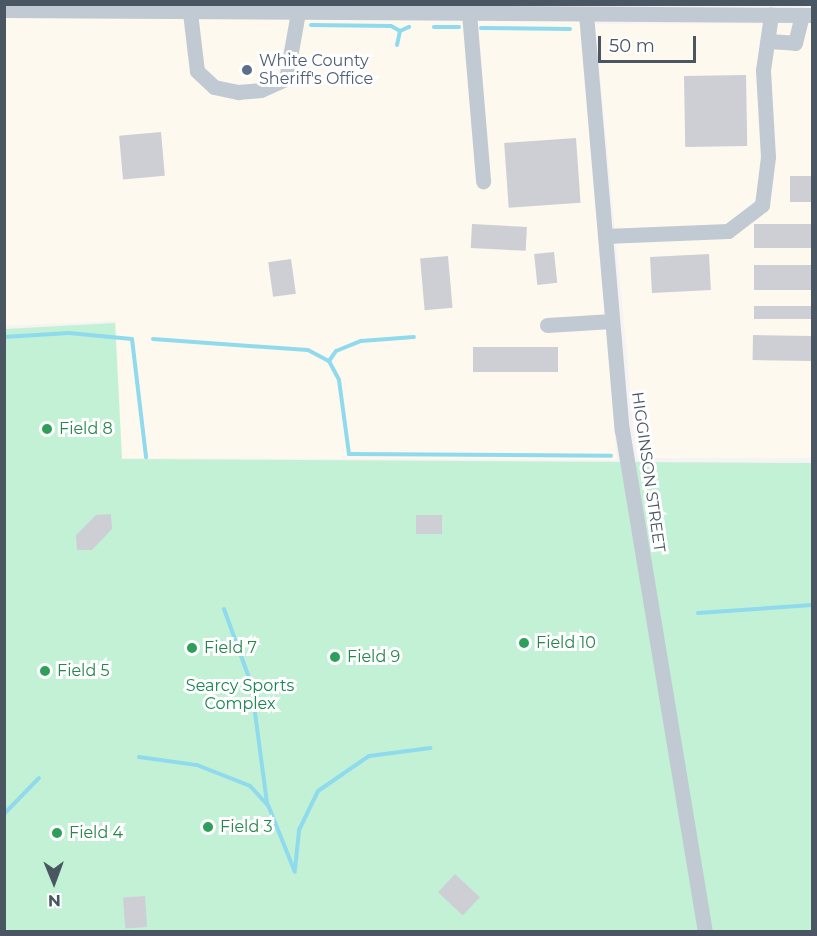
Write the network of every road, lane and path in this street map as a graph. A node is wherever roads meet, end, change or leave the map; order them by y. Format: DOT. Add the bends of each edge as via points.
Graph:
graph roads {
  1 [pos="189,8"];
  2 [pos="4,10"];
  3 [pos="298,12"];
  4 [pos="469,13"];
  5 [pos="586,14"];
  6 [pos="771,15"];
  7 [pos="807,15"];
  8 [pos="769,41"];
  9 [pos="483,182"];
  10 [pos="605,236"];
  11 [pos="612,321"];
  12 [pos="547,325"];
  13 [pos="705,932"];
  1 -- 2 [label="street"];
  1 -- 3 [label="street"];
  1 -- 3 [label="street" via="197,71 214,87 238,92 261,90 285,79"];
  3 -- 4 [label="street"];
  4 -- 5 [label="street"];
  4 -- 9 [label="street"];
  5 -- 6 [label="street"];
  5 -- 10 [label="street, HIGGINSON STREET"];
  6 -- 7 [label="street"];
  6 -- 8 [label="street"];
  7 -- 8 [label="street" via="795,43"];
  8 -- 10 [label="street" via="763,70 768,189 762,205 728,231"];
  10 -- 11 [label="street, HIGGINSON STREET"];
  11 -- 12 [label="street"];
  11 -- 13 [label="street, HIGGINSON STREET" via="632,500"];
}
